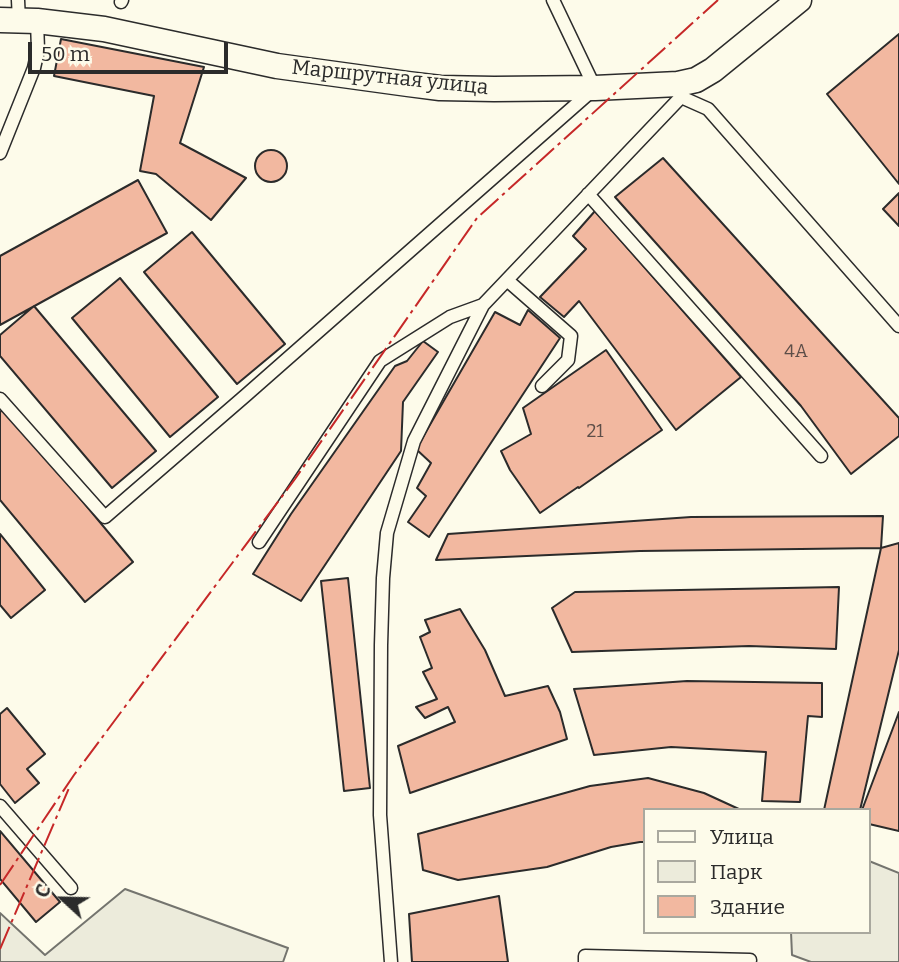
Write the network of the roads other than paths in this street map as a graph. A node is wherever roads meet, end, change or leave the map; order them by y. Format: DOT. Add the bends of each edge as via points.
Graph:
graph roads {
  1 [pos="553,0"];
  2 [pos="799,0"];
  3 [pos="19,15"];
  4 [pos="595,88"];
  5 [pos="681,90"];
  6 [pos="3,138"];
  7 [pos="0,153"];
  8 [pos="589,194"];
  9 [pos="507,280"];
  10 [pos="483,305"];
  11 [pos="899,326"];
  12 [pos="542,386"];
  13 [pos="0,399"];
  14 [pos="821,456"];
  15 [pos="259,542"];
  16 [pos="0,806"];
  17 [pos="71,888"];
  18 [pos="391,962"];
  19 [pos="585,962"];
  20 [pos="750,962"];
  1 -- 4 [label="lane"];
  2 -- 5 [label="street, Маршрутная улица" via="713,70"];
  3 -- 4 [label="street, Маршрутная улица" via="277,66 396,83 440,88"];
  3 -- 6 [label="lane" via="38,50"];
  4 -- 5 [label="street, Маршрутная улица"];
  4 -- 13 [label="lane" via="105,517"];
  5 -- 8 [label="lane"];
  5 -- 11 [label="lane" via="708,109"];
  6 -- 7 [label="lane"];
  8 -- 9 [label="lane"];
  8 -- 14 [label="lane"];
  9 -- 10 [label="lane"];
  9 -- 12 [label="lane" via="570,336 568,360"];
  10 -- 15 [label="lane" via="450,317 380,361"];
  10 -- 18 [label="lane" via="414,441 387,533 380,815"];
  16 -- 17 [label="lane"];
  19 -- 20 [label="lane" via="584,956"];
}
